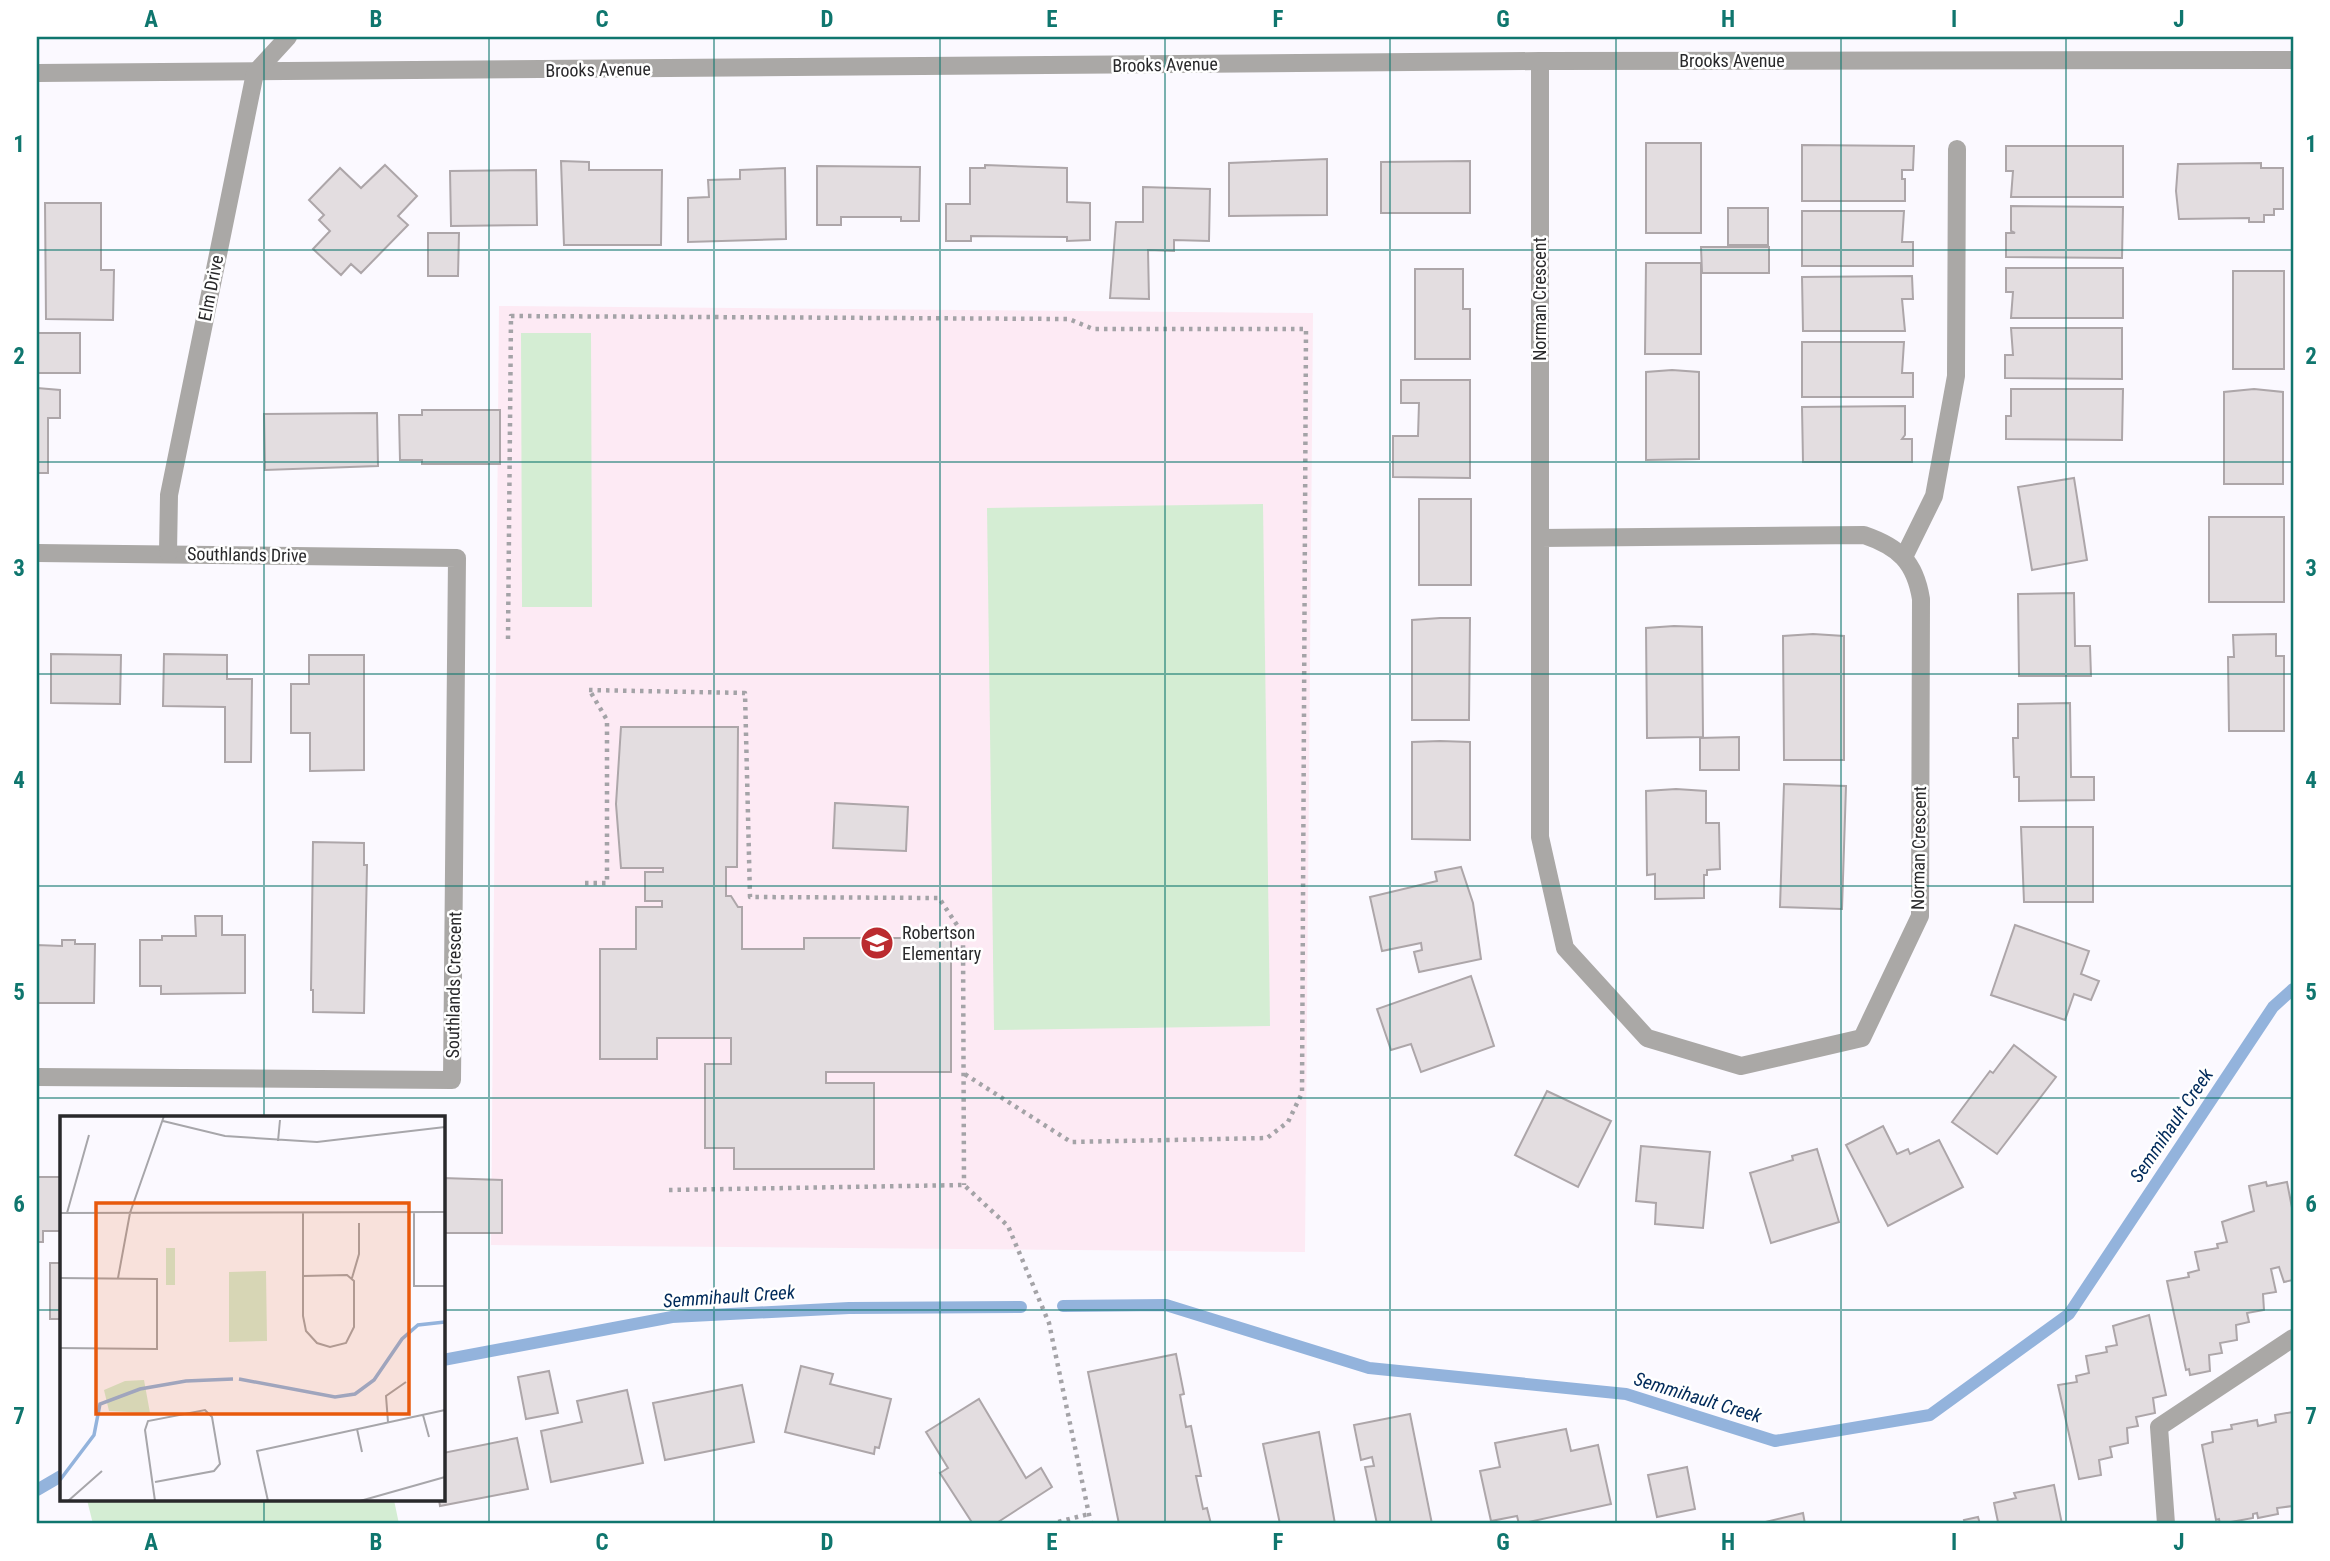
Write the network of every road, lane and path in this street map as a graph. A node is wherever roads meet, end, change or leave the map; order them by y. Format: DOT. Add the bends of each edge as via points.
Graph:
graph roads {
  1 [pos="288,37"];
  2 [pos="2293,60"];
  3 [pos="1540,61"];
  4 [pos="37,73"];
  5 [pos="255,73"];
  6 [pos="1957,149"];
  7 [pos="1540,538"];
  8 [pos="37,553"];
  9 [pos="168,553"];
  10 [pos="1904,557"];
  11 [pos="457,558"];
  12 [pos="508,639"];
  13 [pos="585,883"];
  14 [pos="963,1073"];
  15 [pos="37,1077"];
  16 [pos="964,1185"];
  17 [pos="669,1190"];
  18 [pos="2293,1338"];
  19 [pos="1089,1514"];
  20 [pos="1050,1524"];
  21 [pos="1091,1524"];
  22 [pos="2166,1524"];
  1 -- 5 [label="street"];
  2 -- 3 [label="street, Brooks Avenue"];
  3 -- 5 [label="street, Brooks Avenue"];
  3 -- 7 [label="street, Norman Crescent"];
  4 -- 5 [label="street, Brooks Avenue"];
  5 -- 9 [label="street, Elm Drive" via="169,495"];
  6 -- 10 [label="street" via="1956,376 1934,495"];
  7 -- 10 [label="street" via="1864,535 1884,542"];
  7 -- 10 [label="street, Norman Crescent" via="1540,837 1565,948 1647,1038 1741,1066 1862,1038 1920,916 1921,599 1917,575"];
  8 -- 9 [label="street, Southlands Drive"];
  9 -- 11 [label="street, Southlands Drive"];
  11 -- 15 [label="street, Southlands Crescent" via="452,1080"];
  12 -- 14 [label="path" via="511,316 1069,319 1093,329 1306,329 1302,1093 1293,1113 1267,1138 1071,1142"];
  13 -- 14 [label="path" via="607,883 607,720 589,690 745,693 750,897 939,898 963,934"];
  14 -- 16 [label="path"];
  16 -- 17 [label="path"];
  16 -- 19 [label="path" via="1008,1226 1049,1323"];
  18 -- 22 [label="street" via="2159,1427"];
  19 -- 20 [label="path"];
  19 -- 21 [label="path"];
}
